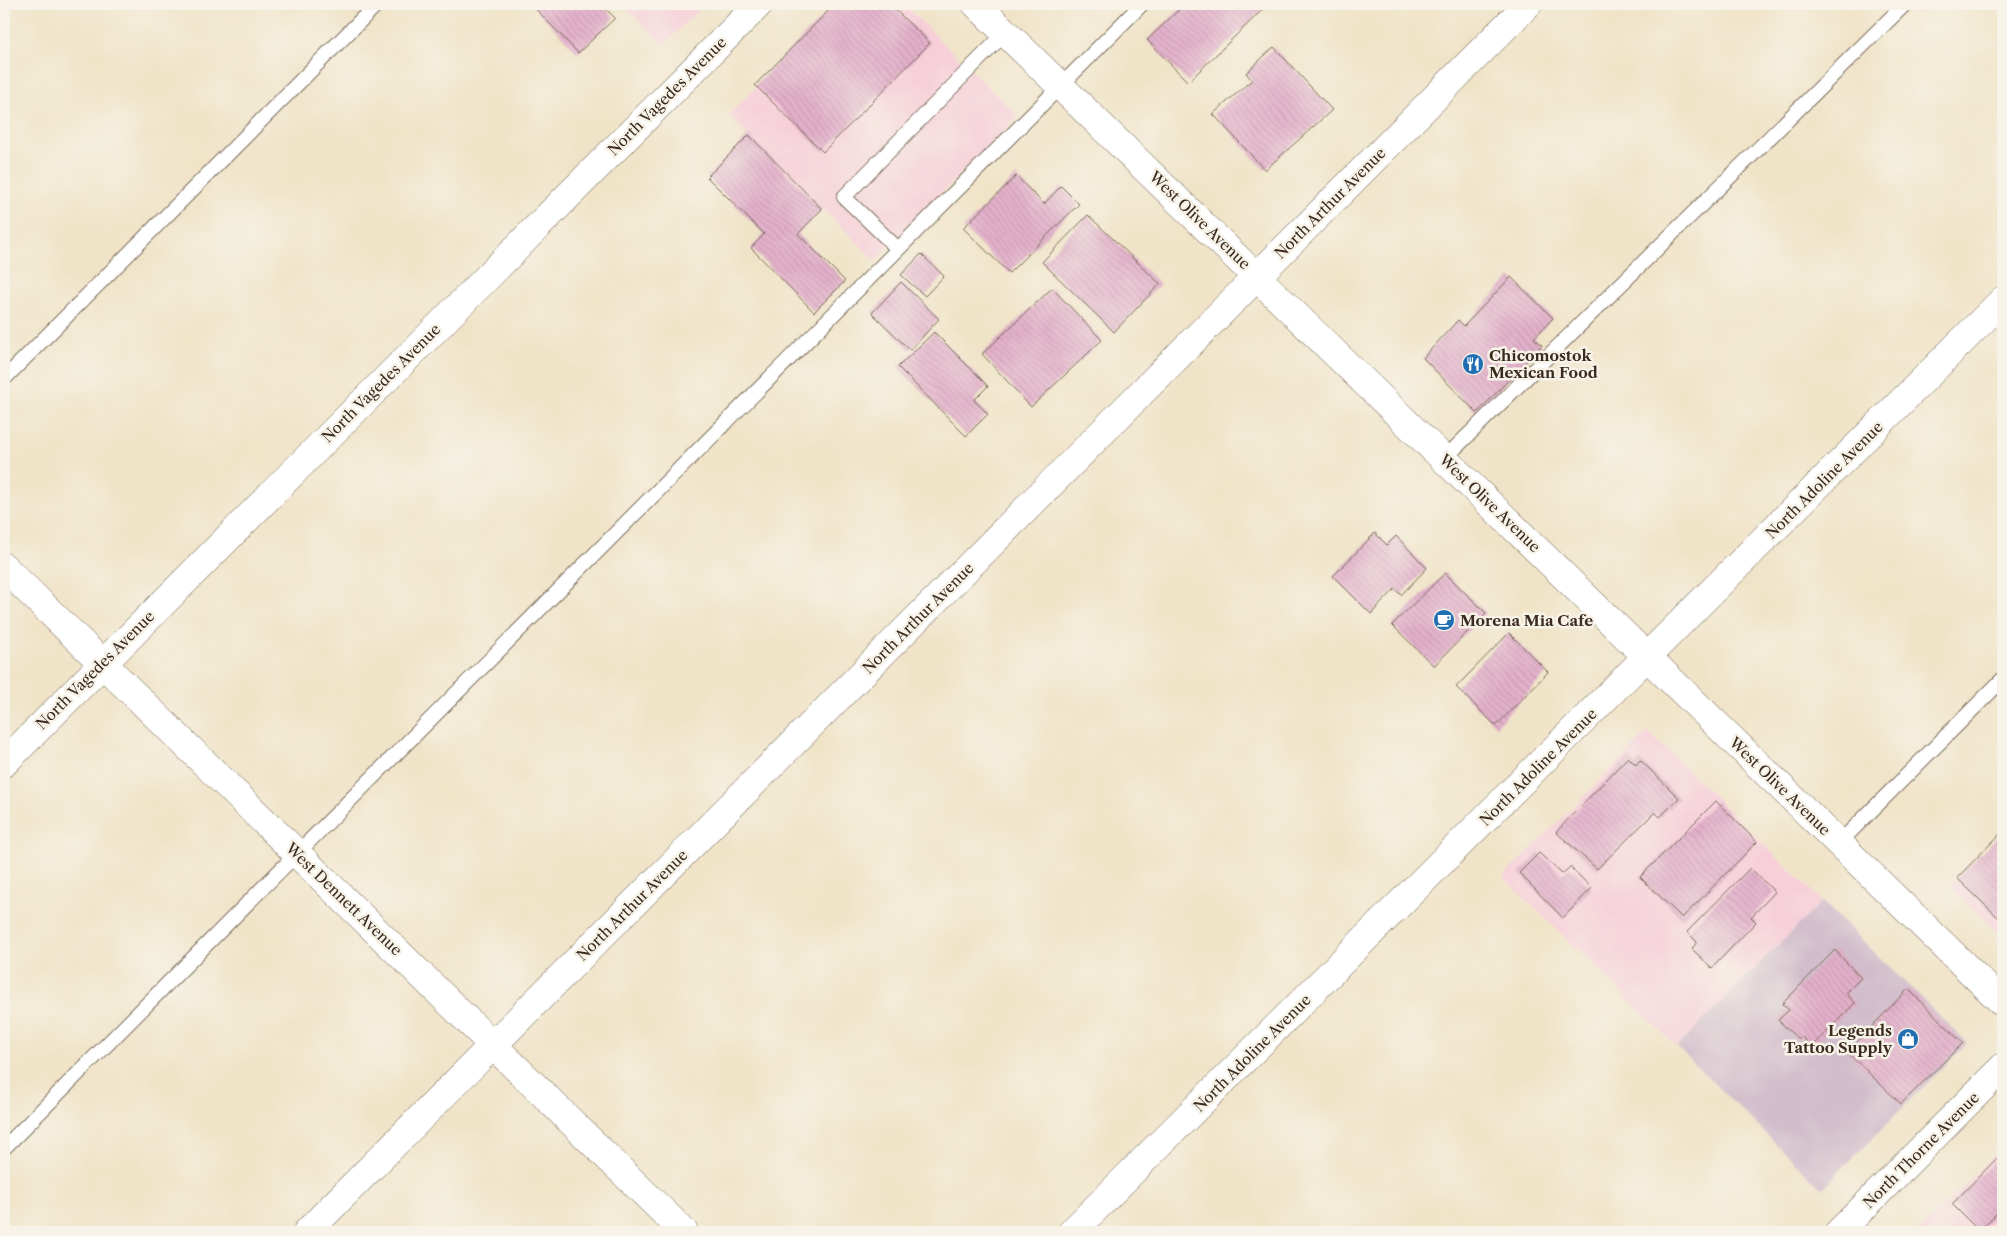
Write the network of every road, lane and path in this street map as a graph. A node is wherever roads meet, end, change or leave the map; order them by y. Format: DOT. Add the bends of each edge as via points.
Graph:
graph roads {
  1 [pos="377,4"];
  2 [pos="759,4"];
  3 [pos="976,4"];
  4 [pos="1142,4"];
  5 [pos="1528,4"];
  6 [pos="1905,4"];
  7 [pos="1006,32"];
  8 [pos="1061,85"];
  9 [pos="898,249"];
  10 [pos="1258,276"];
  11 [pos="2003,300"];
  12 [pos="4,379"];
  13 [pos="1445,458"];
  14 [pos="4,567"];
  15 [pos="1648,657"];
  16 [pos="102,663"];
  17 [pos="2003,679"];
  18 [pos="4,763"];
  19 [pos="1838,843"];
  20 [pos="297,853"];
  21 [pos="2003,1003"];
  22 [pos="493,1045"];
  23 [pos="2003,1067"];
  24 [pos="4,1148"];
  25 [pos="1842,1231"];
  26 [pos="307,1232"];
  27 [pos="684,1232"];
  28 [pos="1072,1232"];
  1 -- 12 [label="lane"];
  2 -- 16 [label="street, North Vagedes Avenue"];
  3 -- 7 [label="street, West Olive Avenue"];
  4 -- 8 [label="lane"];
  5 -- 10 [label="street, North Arthur Avenue"];
  6 -- 13 [label="lane"];
  7 -- 8 [label="street, West Olive Avenue"];
  7 -- 9 [label="lane" via="844,197"];
  8 -- 9 [label="lane"];
  8 -- 10 [label="street, West Olive Avenue"];
  9 -- 20 [label="lane"];
  10 -- 13 [label="street, West Olive Avenue"];
  10 -- 22 [label="street, North Arthur Avenue"];
  11 -- 15 [label="street, North Adoline Avenue"];
  13 -- 15 [label="street, West Olive Avenue"];
  14 -- 16 [label="street, West Dennett Avenue"];
  15 -- 19 [label="street, West Olive Avenue"];
  15 -- 28 [label="street, North Adoline Avenue"];
  16 -- 18 [label="street, North Vagedes Avenue"];
  16 -- 20 [label="street, West Dennett Avenue"];
  17 -- 19 [label="lane"];
  19 -- 21 [label="street, West Olive Avenue"];
  20 -- 22 [label="street, West Dennett Avenue"];
  20 -- 24 [label="lane"];
  22 -- 26 [label="street, North Arthur Avenue"];
  22 -- 27 [label="street, West Dennett Avenue"];
  23 -- 25 [label="street, North Thorne Avenue"];
}
